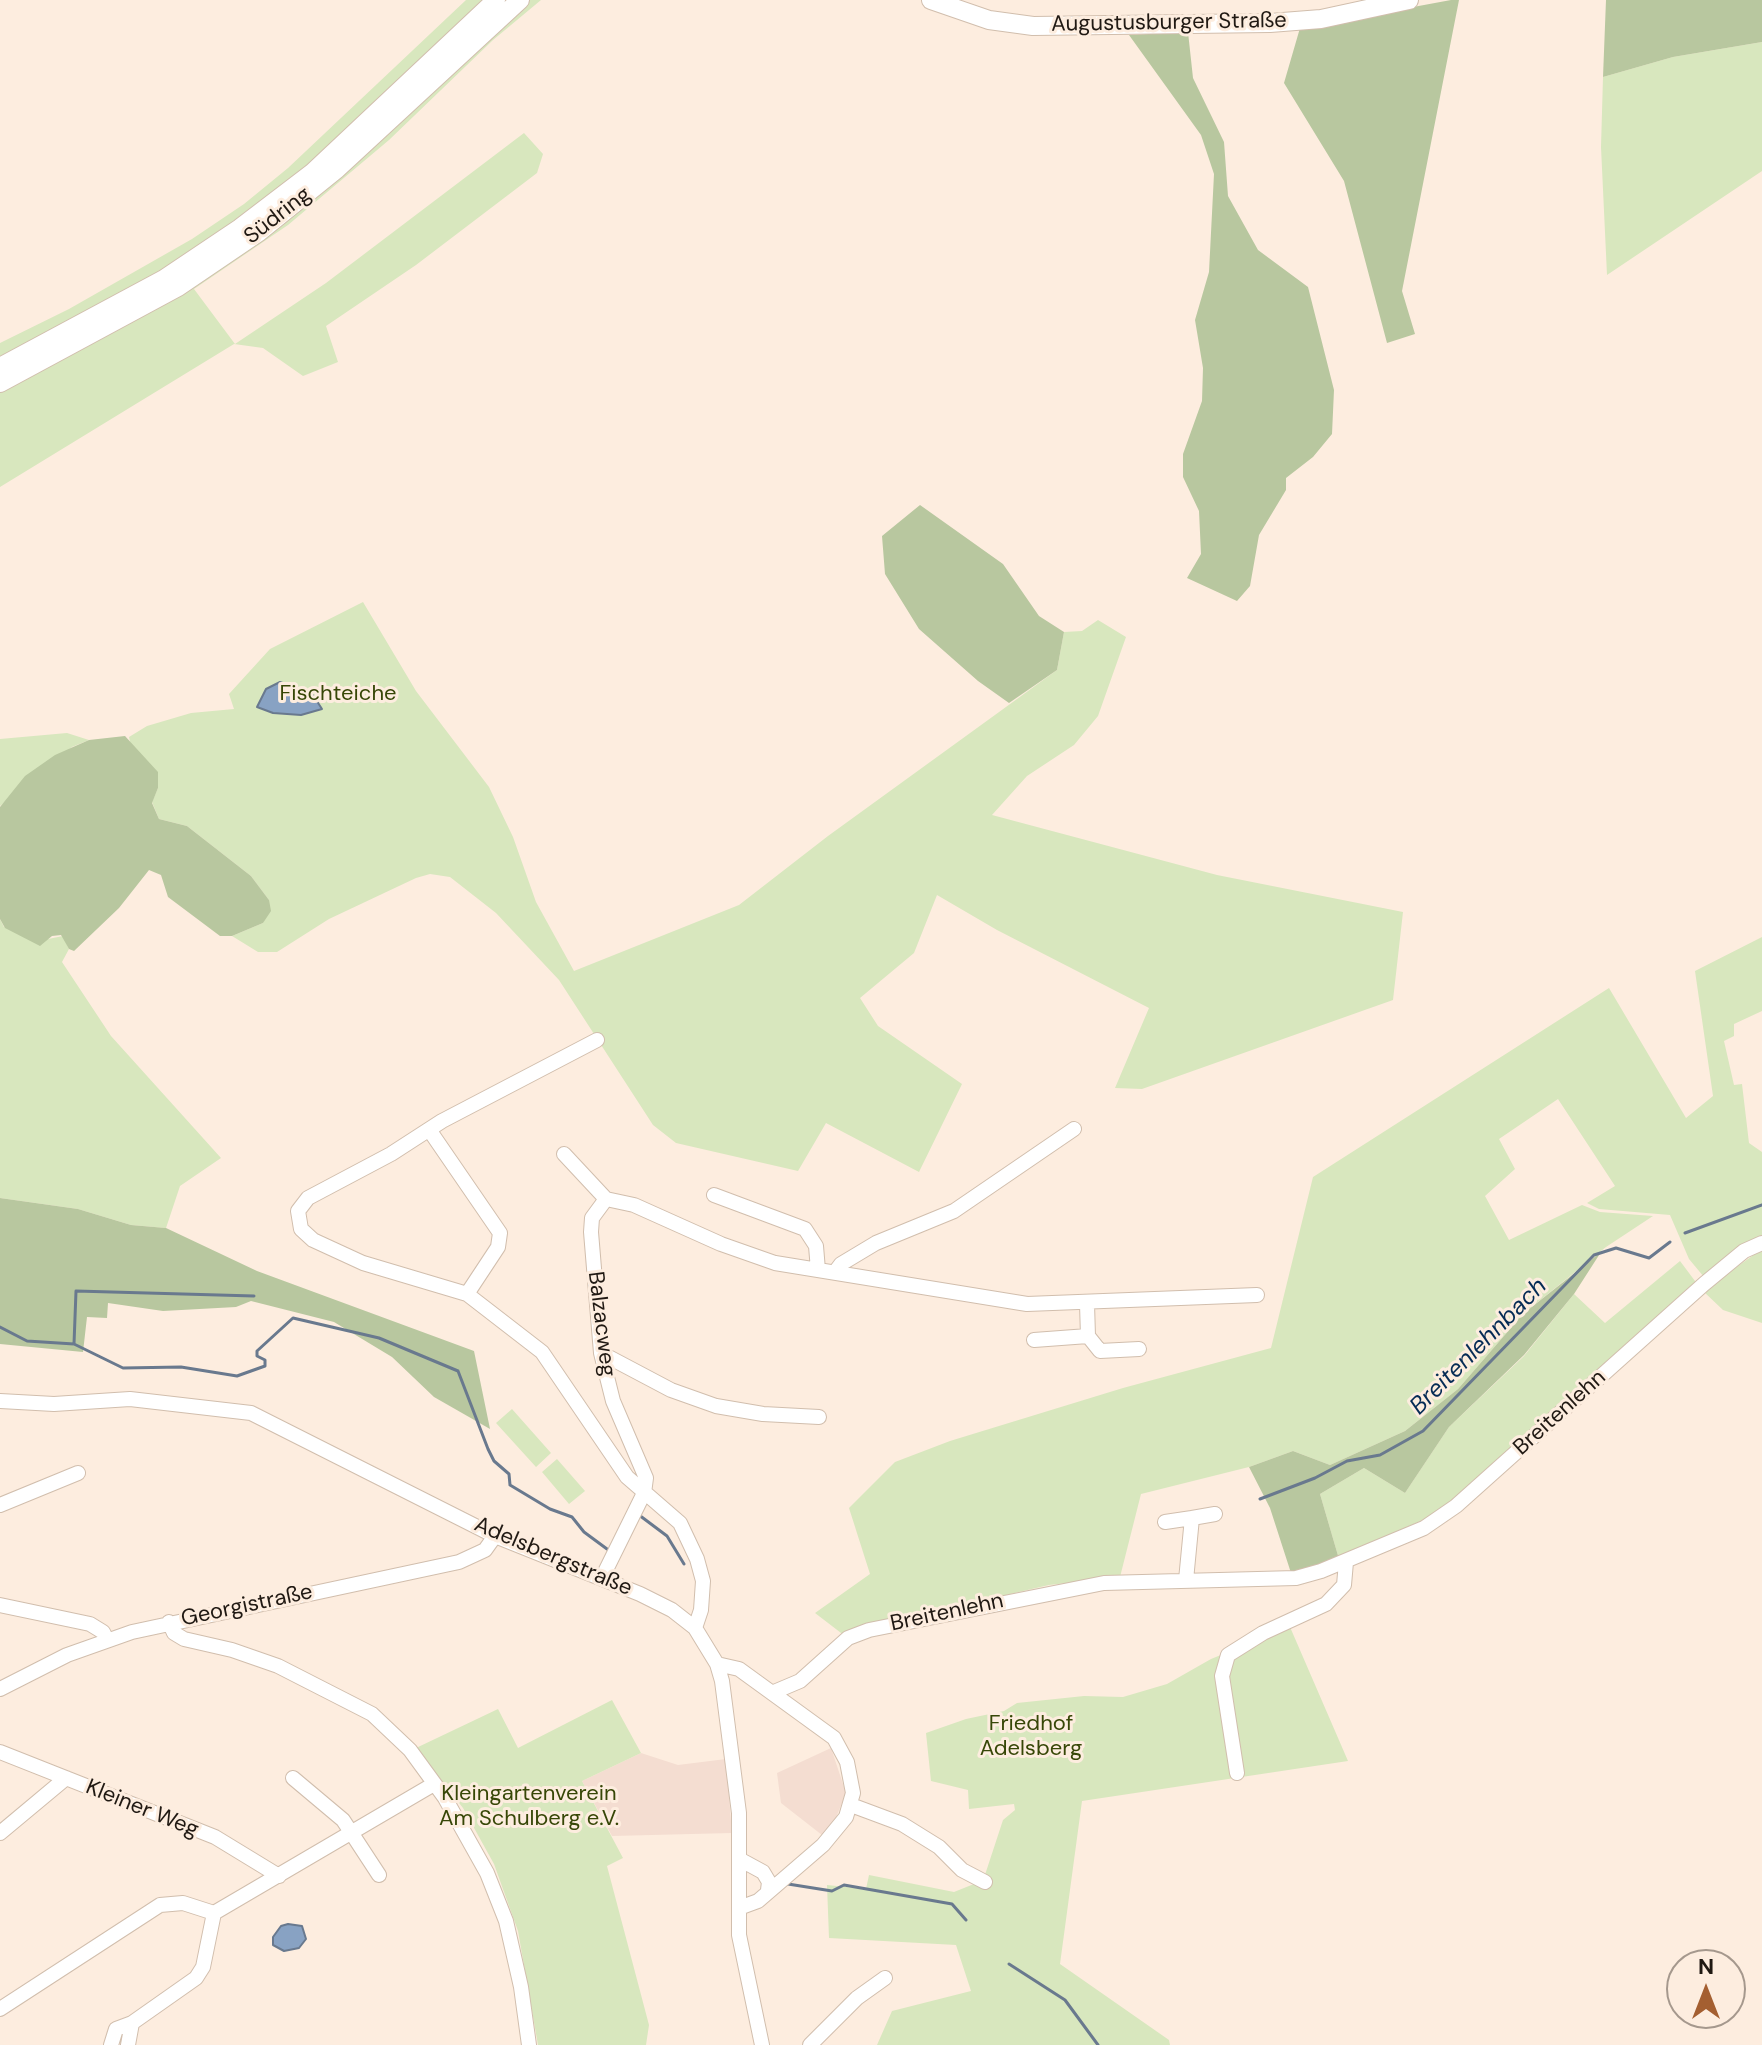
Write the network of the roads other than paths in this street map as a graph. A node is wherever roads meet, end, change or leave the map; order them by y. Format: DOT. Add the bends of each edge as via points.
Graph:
graph roads {
  1 [pos="496,0"];
  2 [pos="520,0"];
  3 [pos="931,0"];
  4 [pos="1409,0"];
  5 [pos="0,367"];
  6 [pos="0,383"];
  7 [pos="597,1040"];
  8 [pos="1074,1129"];
  9 [pos="430,1131"];
  10 [pos="564,1154"];
  11 [pos="714,1195"];
  12 [pos="606,1199"];
  13 [pos="1762,1243"];
  14 [pos="818,1270"];
  15 [pos="835,1272"];
  16 [pos="467,1294"];
  17 [pos="1257,1295"];
  18 [pos="1087,1304"];
  19 [pos="1088,1336"];
  20 [pos="1034,1340"];
  21 [pos="1139,1349"];
  22 [pos="601,1353"];
  23 [pos="0,1401"];
  24 [pos="819,1417"];
  25 [pos="78,1473"];
  26 [pos="644,1493"];
  27 [pos="0,1505"];
  28 [pos="1215,1514"];
  29 [pos="1192,1518"];
  30 [pos="1165,1522"];
  31 [pos="495,1536"];
  32 [pos="1346,1562"];
  33 [pos="602,1578"];
  34 [pos="1186,1580"];
  35 [pos="0,1605"];
  36 [pos="169,1622"];
  37 [pos="695,1628"];
  38 [pos="107,1640"];
  39 [pos="717,1664"];
  40 [pos="0,1689"];
  41 [pos="774,1692"];
  42 [pos="0,1752"];
  43 [pos="1237,1773"];
  44 [pos="66,1778"];
  45 [pos="293,1778"];
  46 [pos="434,1784"];
  47 [pos="851,1805"];
  48 [pos="0,1833"];
  49 [pos="353,1833"];
  50 [pos="739,1859"];
  51 [pos="379,1875"];
  52 [pos="279,1876"];
  53 [pos="985,1882"];
  54 [pos="768,1890"];
  55 [pos="739,1908"];
  56 [pos="214,1913"];
  57 [pos="885,1978"];
  58 [pos="0,2009"];
  59 [pos="132,2023"];
  60 [pos="111,2045"];
  61 [pos="128,2045"];
  62 [pos="529,2045"];
  63 [pos="762,2045"];
  64 [pos="810,2045"];
  1 -- 5 [label="main road, Südring" via="275,203 164,279"];
  2 -- 6 [label="main road, Südring" via="337,169 259,232 178,287"];
  3 -- 4 [label="main road, Augustusburger Straße" via="989,20 1033,26 1270,23 1321,19"];
  7 -- 9 [label="street"];
  8 -- 15 [label="street" via="954,1211 876,1243"];
  9 -- 16 [label="street" via="500,1233 498,1247"];
  9 -- 16 [label="street" via="308,1198 298,1211 298,1222 313,1240 343,1254"];
  10 -- 12 [label="street"];
  11 -- 14 [label="street" via="805,1229 816,1246"];
  12 -- 14 [label="street" via="634,1205 750,1255"];
  12 -- 22 [label="street, Balzacweg" via="592,1218 591,1232"];
  13 -- 32 [label="street, Breitenlehn" via="1704,1284 1456,1506 1424,1528"];
  14 -- 15 [label="street"];
  15 -- 18 [label="street" via="1027,1304"];
  16 -- 26 [label="street" via="542,1352 609,1455"];
  17 -- 18 [label="street"];
  18 -- 19 [label="street"];
  19 -- 20 [label="street"];
  19 -- 21 [label="street" via="1100,1351"];
  22 -- 24 [label="street" via="671,1390 716,1406"];
  22 -- 26 [label="street, Balzacweg" via="613,1401 645,1472"];
  23 -- 31 [label="street, Adelsbergstraße" via="130,1399 251,1413"];
  25 -- 27 [label="street"];
  26 -- 33 [label="street"];
  26 -- 37 [label="street" via="680,1523 697,1559 703,1589"];
  28 -- 29 [label="street"];
  29 -- 30 [label="street"];
  29 -- 34 [label="street"];
  31 -- 33 [label="street, Adelsbergstraße"];
  31 -- 36 [label="street, Georgistraße" via="485,1550 459,1562"];
  32 -- 34 [label="street, Breitenlehn" via="1296,1578"];
  32 -- 43 [label="street" via="1344,1585 1326,1604 1228,1655 1222,1676"];
  33 -- 37 [label="street, Adelsbergstraße" via="672,1610"];
  34 -- 41 [label="street, Breitenlehn" via="1078,1586 869,1630 848,1638 800,1681"];
  35 -- 38 [label="street" via="90,1624"];
  36 -- 38 [label="street, Georgistraße"];
  36 -- 46 [label="street" via="184,1639 278,1666 372,1714 400,1739"];
  37 -- 39 [label="street, Adelsbergstraße"];
  38 -- 40 [label="street, Georgistraße"];
  39 -- 41 [label="street" via="739,1669"];
  39 -- 50 [label="street, Adelsbergstraße" via="739,1813"];
  41 -- 47 [label="street" via="839,1745 851,1778"];
  42 -- 44 [label="street, Kleiner Weg"];
  44 -- 48 [label="street"];
  44 -- 52 [label="street, Kleiner Weg" via="215,1837"];
  45 -- 49 [label="street"];
  46 -- 49 [label="street"];
  46 -- 62 [label="street" via="471,1840 506,1921"];
  47 -- 53 [label="street" via="902,1824"];
  47 -- 54 [label="street" via="823,1845"];
  49 -- 51 [label="street"];
  49 -- 52 [label="street"];
  50 -- 54 [label="street" via="763,1872"];
  50 -- 55 [label="street, Adelsbergstraße"];
  52 -- 56 [label="street"];
  54 -- 55 [label="street" via="758,1901"];
  55 -- 63 [label="street, Adelsbergstraße" via="739,1935"];
  56 -- 58 [label="street" via="183,1903 160,1905"];
  56 -- 59 [label="street" via="196,1978"];
  57 -- 64 [label="street"];
  59 -- 60 [label="street" via="116,2029"];
  59 -- 61 [label="street"];
}
